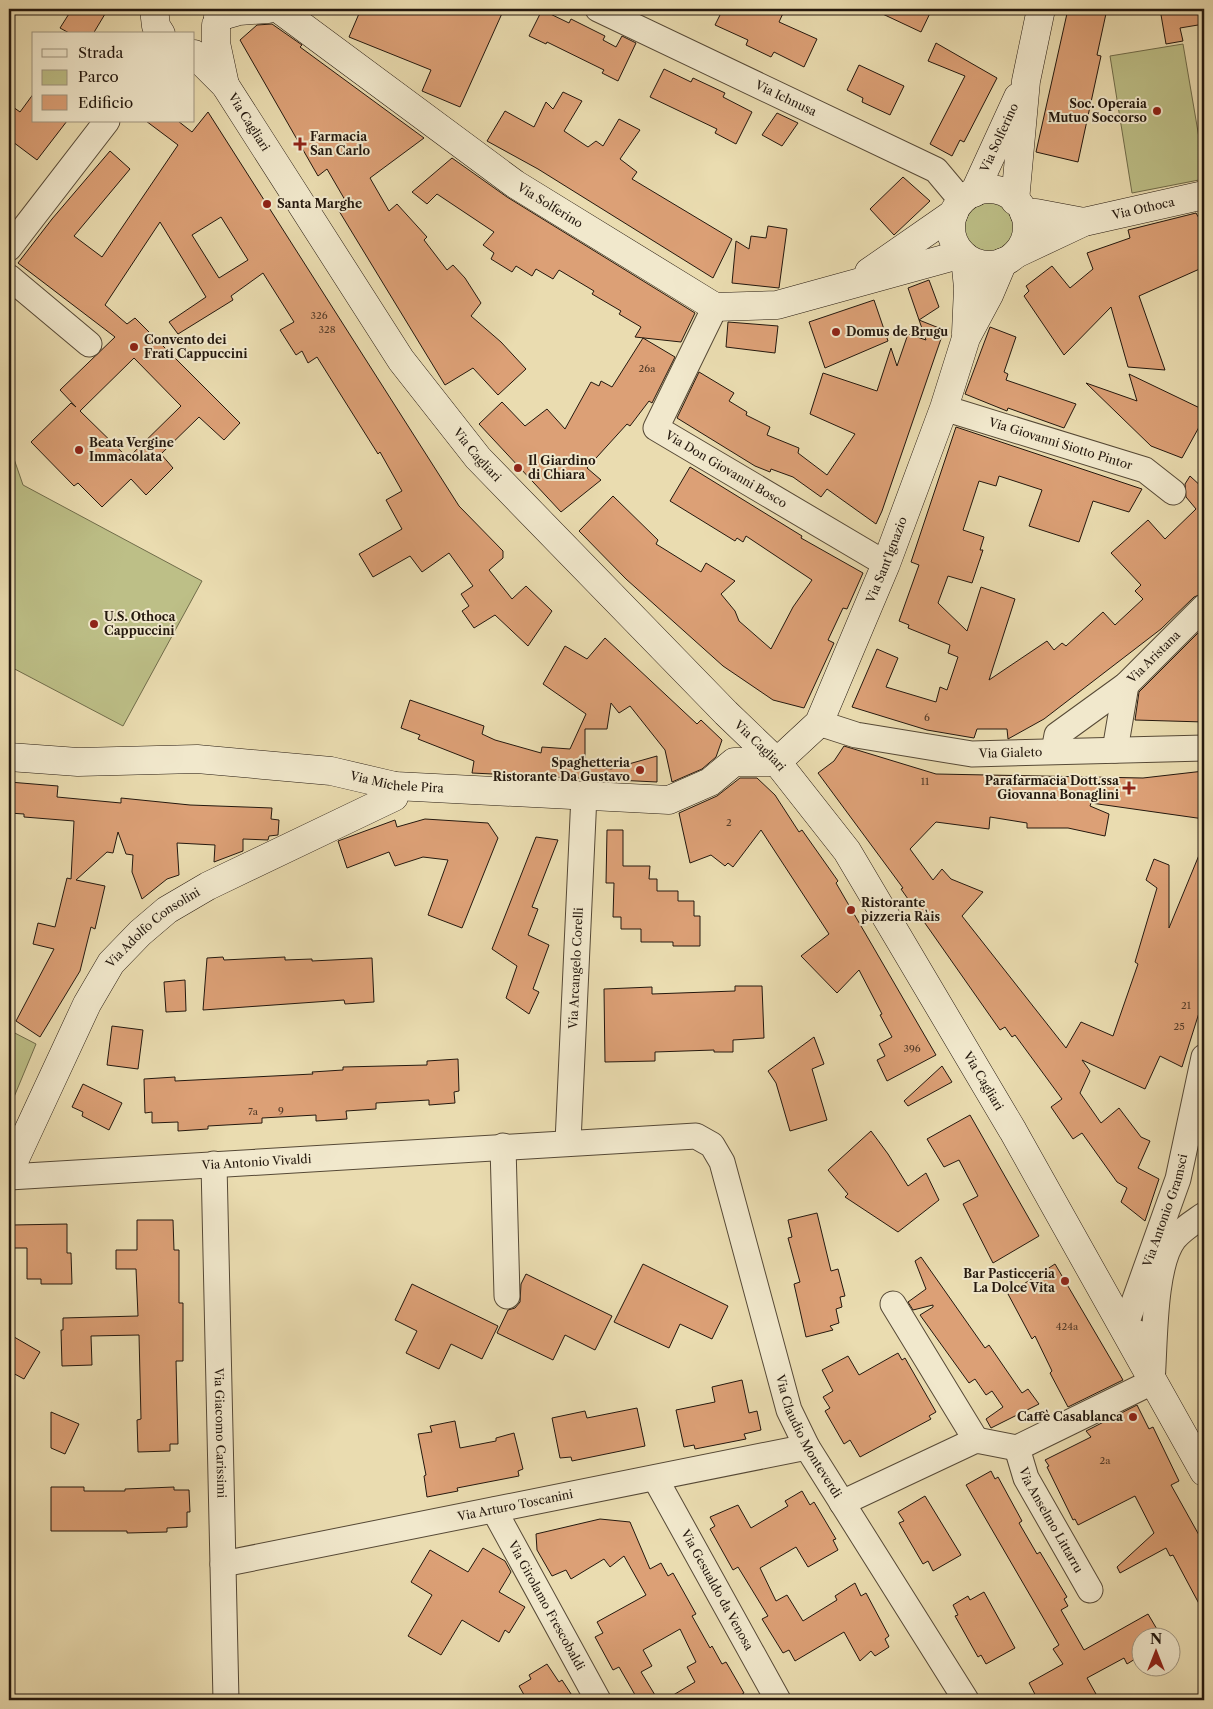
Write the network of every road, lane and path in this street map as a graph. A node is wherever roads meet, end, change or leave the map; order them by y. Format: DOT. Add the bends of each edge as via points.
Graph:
graph roads {
  1 [pos="268,9"];
  2 [pos="279,9"];
  3 [pos="598,9"];
  4 [pos="1041,9"];
  5 [pos="217,17"];
  6 [pos="195,44"];
  7 [pos="195,55"];
  8 [pos="1026,81"];
  9 [pos="225,86"];
  10 [pos="106,122"];
  11 [pos="1204,195"];
  12 [pos="963,202"];
  13 [pos="1020,207"];
  14 [pos="1084,222"];
  15 [pos="16,223"];
  16 [pos="9,248"];
  17 [pos="964,256"];
  18 [pos="1009,258"];
  19 [pos="9,277"];
  20 [pos="854,283"];
  21 [pos="715,307"];
  22 [pos="966,338"];
  23 [pos="89,344"];
  24 [pos="944,408"];
  25 [pos="1173,492"];
  26 [pos="886,564"];
  27 [pos="1204,607"];
  28 [pos="1126,686"];
  29 [pos="819,723"];
  30 [pos="1204,748"];
  31 [pos="1116,750"];
  32 [pos="1054,751"];
  33 [pos="9,757"];
  34 [pos="777,762"];
  35 [pos="395,786"];
  36 [pos="584,795"];
  37 [pos="1204,1058"];
  38 [pos="568,1142"];
  39 [pos="712,1145"];
  40 [pos="503,1146"];
  41 [pos="214,1164"];
  42 [pos="9,1172"];
  43 [pos="9,1177"];
  44 [pos="1178,1179"];
  45 [pos="1197,1220"];
  46 [pos="507,1296"];
  47 [pos="893,1304"];
  48 [pos="1157,1318"];
  49 [pos="1124,1330"];
  50 [pos="1152,1382"];
  51 [pos="976,1440"];
  52 [pos="807,1447"];
  53 [pos="1017,1448"];
  54 [pos="1204,1472"];
  55 [pos="655,1478"];
  56 [pos="842,1503"];
  57 [pos="494,1510"];
  58 [pos="222,1564"];
  59 [pos="1090,1590"];
  60 [pos="226,1700"];
  61 [pos="598,1700"];
  62 [pos="778,1700"];
  63 [pos="966,1700"];
  1 -- 5 [label="main road" via="239,11"];
  2 -- 21 [label="main road, Via Solferino" via="515,184"];
  3 -- 12 [label="street, Via Ichnusa" via="936,170"];
  4 -- 8 [label="main road, Via Solferino"];
  5 -- 6 [label="main road" via="204,40"];
  5 -- 9 [label="main road, Via Cagliari" via="216,43"];
  7 -- 9 [label="main road, Via Cagliari"];
  8 -- 12 [label="main road, Via Solferino"];
  8 -- 13 [label="main road, Via Solferino"];
  9 -- 34 [label="main road, Via Cagliari" via="401,360 478,458"];
  10 -- 15 [label="street"];
  11 -- 14 [label="main road, Via Othoca"];
  12 -- 13 [label="main road" via="982,190 1000,191"];
  12 -- 17 [label="main road" via="951,230 953,240"];
  12 -- 20 [label="main road"];
  13 -- 14 [label="main road, Via Othoca"];
  13 -- 18 [label="main road" via="1026,235"];
  14 -- 18 [label="main road, Via Othoca"];
  15 -- 16 [label="street"];
  17 -- 18 [label="main road" via="982,264"];
  17 -- 20 [label="main road"];
  17 -- 22 [label="main road, Via Sant'Ignazio" via="968,288"];
  18 -- 22 [label="main road, Via Sant'Ignazio"];
  19 -- 23 [label="street"];
  20 -- 21 [label="main road" via="777,305"];
  21 -- 26 [label="street, Via Don Giovanni Bosco" via="656,428"];
  22 -- 24 [label="main road, Via Sant'Ignazio"];
  24 -- 25 [label="street, Via Giovanni Siotto Pintor" via="1145,470"];
  24 -- 26 [label="main road, Via Sant'Ignazio"];
  26 -- 29 [label="main road, Via Sant'Ignazio"];
  27 -- 28 [label="street, Via Aristana"];
  28 -- 31 [label="street, Via Aristana"];
  28 -- 32 [label="street, Via Aristana" via="1057,735"];
  29 -- 32 [label="street, Via Gialeto" via="856,735 972,754"];
  29 -- 34 [label="main road, Via Sant'Ignazio"];
  30 -- 31 [label="street, Via Gialeto"];
  31 -- 32 [label="street, Via Gialeto"];
  33 -- 35 [label="main road, Via Michele Pira" via="78,762 197,759 331,771"];
  34 -- 36 [label="main road, Via Michele Pira" via="734,762 710,782 669,800"];
  34 -- 49 [label="main road, Via Cagliari" via="847,851 1013,1131"];
  35 -- 36 [label="main road, Via Michele Pira"];
  35 -- 42 [label="main road, Via Adolfo Consolini" via="394,797 208,886 167,910 110,963 87,1004"];
  36 -- 38 [label="street, Via Arcangelo Corelli"];
  37 -- 44 [label="street, Via Antonio Gramsci"];
  38 -- 39 [label="street, Via Antonio Vivaldi" via="696,1136"];
  38 -- 40 [label="street, Via Antonio Vivaldi"];
  39 -- 52 [label="street, Via Claudio Monteverdi" via="722,1162 789,1410"];
  40 -- 41 [label="street, Via Antonio Vivaldi"];
  40 -- 46 [label="street"];
  41 -- 43 [label="street, Via Antonio Vivaldi"];
  41 -- 58 [label="street, Via Giacomo Carissimi"];
  44 -- 45 [label="street"];
  44 -- 49 [label="street, Via Antonio Gramsci"];
  45 -- 48 [label="street, Via Antonio Gramsci" via="1174,1239 1164,1262"];
  47 -- 51 [label="street"];
  48 -- 49 [label="street" via="1140,1333"];
  48 -- 50 [label="street, Via Antonio Gramsci"];
  49 -- 50 [label="main road, Via Cagliari"];
  50 -- 53 [label="street"];
  50 -- 54 [label="main road, Via Cagliari"];
  51 -- 53 [label="street"];
  51 -- 56 [label="street"];
  52 -- 55 [label="street, Via Arturo Toscanini"];
  52 -- 56 [label="street, Via Claudio Monteverdi"];
  53 -- 59 [label="street, Via Anselmo Littarru" via="1026,1478"];
  55 -- 57 [label="street, Via Arturo Toscanini"];
  55 -- 62 [label="street, Via Gesualdo da Venosa"];
  56 -- 63 [label="street, Via Claudio Monteverdi"];
  57 -- 58 [label="street, Via Arturo Toscanini"];
  57 -- 61 [label="street, Via Girolamo Frescobaldi"];
  58 -- 60 [label="street, Via Giacomo Carissimi"];
}
